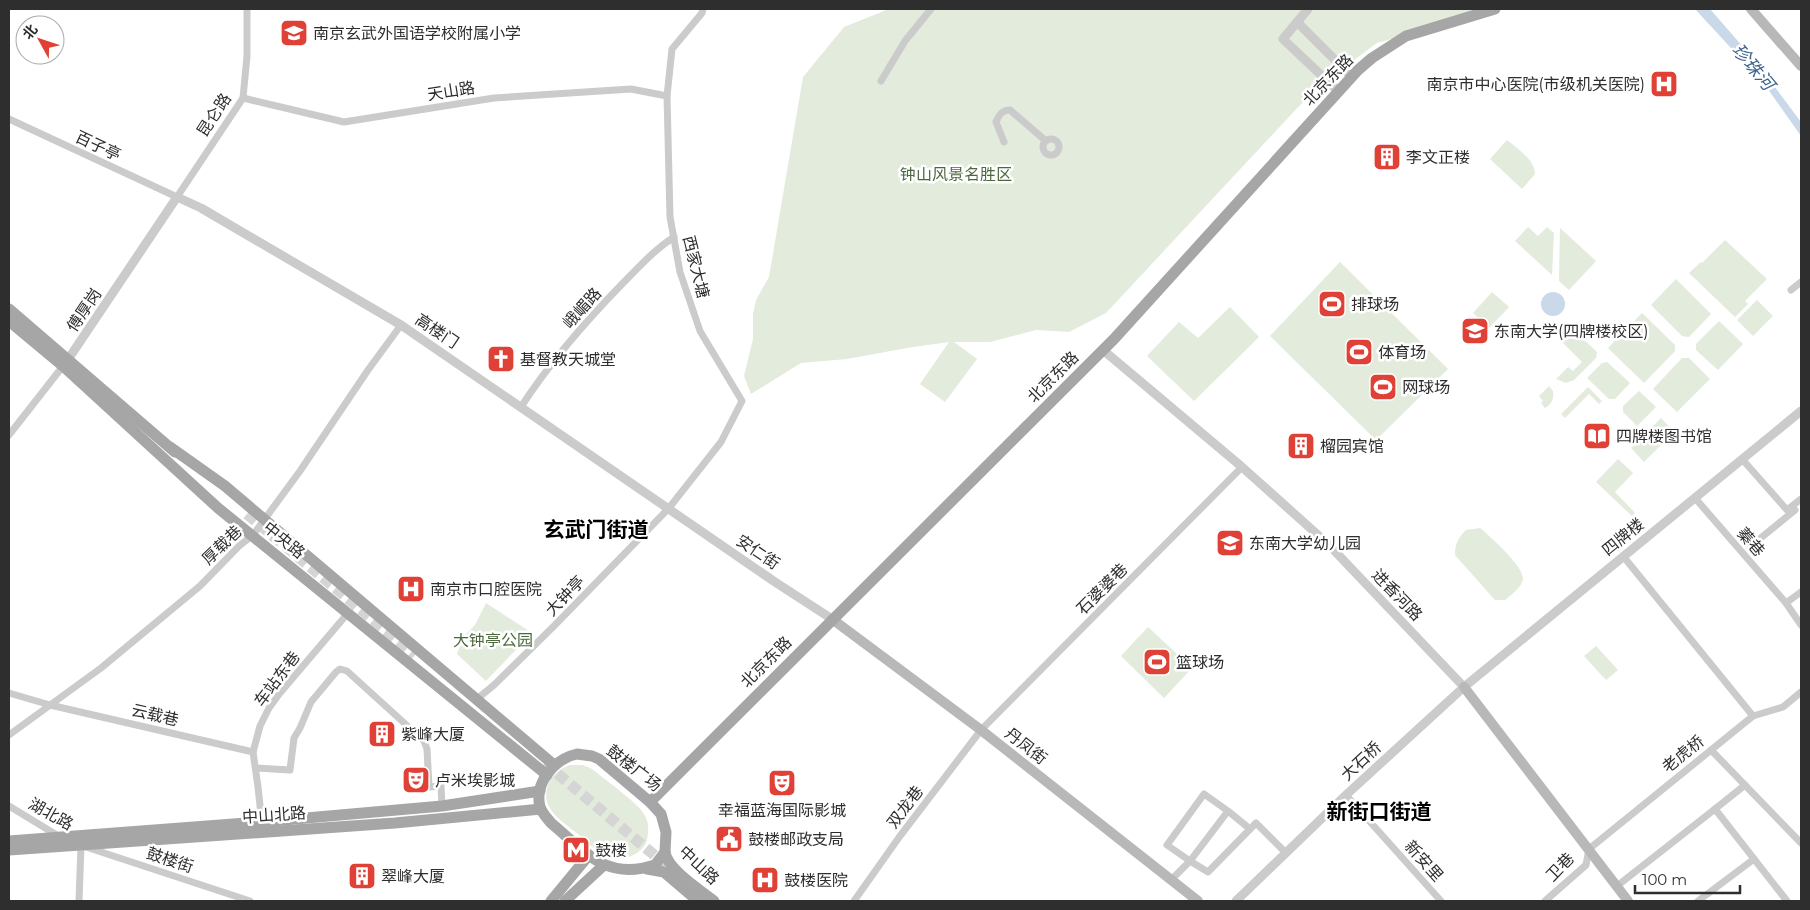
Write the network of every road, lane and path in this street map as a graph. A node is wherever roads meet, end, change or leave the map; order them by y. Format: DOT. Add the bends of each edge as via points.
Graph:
graph roads {
  1 [pos="247,9"];
  2 [pos="703,9"];
  3 [pos="931,9"];
  4 [pos="1308,9"];
  5 [pos="1493,9"];
  6 [pos="1751,9"];
  7 [pos="1478,11"];
  8 [pos="1297,22"];
  9 [pos="1801,66"];
  10 [pos="1352,77"];
  11 [pos="881,81"];
  12 [pos="1338,91"];
  13 [pos="666,96"];
  14 [pos="242,98"];
  15 [pos="9,119"];
  16 [pos="1046,141"];
  17 [pos="1004,142"];
  18 [pos="177,197"];
  19 [pos="674,237"];
  20 [pos="1801,282"];
  21 [pos="1791,290"];
  22 [pos="9,309"];
  23 [pos="9,321"];
  24 [pos="401,325"];
  25 [pos="1103,350"];
  26 [pos="66,363"];
  27 [pos="521,407"];
  28 [pos="1801,411"];
  29 [pos="9,435"];
  30 [pos="170,447"];
  31 [pos="1742,459"];
  32 [pos="1242,467"];
  33 [pos="1694,498"];
  34 [pos="1801,499"];
  35 [pos="1801,505"];
  36 [pos="669,508"];
  37 [pos="264,521"];
  38 [pos="253,535"];
  39 [pos="1751,546"];
  40 [pos="1623,556"];
  41 [pos="1801,592"];
  42 [pos="1786,603"];
  43 [pos="348,613"];
  44 [pos="832,618"];
  45 [pos="1801,625"];
  46 [pos="1464,687"];
  47 [pos="1801,692"];
  48 [pos="9,693"];
  49 [pos="476,699"];
  50 [pos="50,705"];
  51 [pos="1753,716"];
  52 [pos="981,730"];
  53 [pos="9,735"];
  54 [pos="1711,750"];
  55 [pos="253,752"];
  56 [pos="554,765"];
  57 [pos="256,768"];
  58 [pos="547,775"];
  59 [pos="1745,785"];
  60 [pos="540,791"];
  61 [pos="1346,795"];
  62 [pos="650,802"];
  63 [pos="9,806"];
  64 [pos="442,806"];
  65 [pos="541,809"];
  66 [pos="1715,809"];
  67 [pos="1228,811"];
  68 [pos="262,827"];
  69 [pos="1250,829"];
  70 [pos="60,837"];
  71 [pos="9,841"];
  72 [pos="1801,843"];
  73 [pos="81,845"];
  74 [pos="1588,849"];
  75 [pos="9,850"];
  76 [pos="665,852"];
  77 [pos="1286,853"];
  78 [pos="589,855"];
  79 [pos="1754,858"];
  80 [pos="1190,861"];
  81 [pos="604,866"];
  82 [pos="643,869"];
  83 [pos="1171,880"];
  84 [pos="1617,886"];
  85 [pos="79,901"];
  86 [pos="250,901"];
  87 [pos="551,901"];
  88 [pos="565,901"];
  89 [pos="698,901"];
  90 [pos="714,901"];
  91 [pos="854,901"];
  92 [pos="1198,901"];
  93 [pos="1236,901"];
  94 [pos="1441,901"];
  95 [pos="1546,901"];
  96 [pos="1628,901"];
  97 [pos="1698,901"];
  98 [pos="1787,901"];
  1 -- 14 [label="street, 昆仑路" via="247,56"];
  2 -- 13 [label="street, 西家大塘" via="672,49"];
  3 -- 11 [label="street" via="905,41"];
  4 -- 8 [label="street"];
  5 -- 7 [label="main road, 北京东路"];
  6 -- 9 [label="main road"];
  7 -- 10 [label="main road, 北京东路" via="1406,36 1372,58"];
  8 -- 10 [label="street"];
  8 -- 12 [label="street" via="1283,39"];
  10 -- 12 [label="main road, 北京东路"];
  12 -- 25 [label="main road, 北京东路"];
  13 -- 14 [label="street, 天山路" via="632,89 494,98 344,122"];
  13 -- 19 [label="street, 西家大塘" via="670,217"];
  14 -- 18 [label="street, 昆仑路"];
  15 -- 18 [label="street, 百子亭"];
  16 -- 17 [label="street" via="1010,110 1005,110 996,122"];
  18 -- 24 [label="street, 高楼门"];
  18 -- 26 [label="street, 傅厚岗"];
  19 -- 27 [label="street, 峨嵋路" via="658,247 589,319"];
  19 -- 36 [label="street, 西家大塘" via="680,272 700,331 742,401 721,442"];
  20 -- 21 [label="street"];
  22 -- 26 [label="main road, 中央路"];
  23 -- 26 [label="main road, 中央路"];
  24 -- 27 [label="street, 高楼门"];
  24 -- 37 [label="street, 厚载巷"];
  25 -- 32 [label="street, 进香河路"];
  25 -- 44 [label="main road, 北京东路"];
  26 -- 29 [label="street, 傅厚岗"];
  26 -- 30 [label="main road, 中央路"];
  26 -- 30 [label="main road, 中央路" via="244,516"];
  26 -- 38 [label="main road, 中央路" via="218,508"];
  27 -- 36 [label="street, 高楼门"];
  28 -- 31 [label="street, 四牌楼"];
  30 -- 37 [label="main road, 中央路" via="225,486"];
  31 -- 33 [label="street, 四牌楼"];
  31 -- 34 [label="street" via="1787,510"];
  32 -- 46 [label="street, 进香河路" via="1328,544"];
  32 -- 52 [label="street, 石婆婆巷"];
  33 -- 40 [label="street, 四牌楼"];
  33 -- 42 [label="street, 蓁巷"];
  35 -- 39 [label="street"];
  36 -- 44 [label="street, 安仁街"];
  36 -- 49 [label="street, 大钟亭" via="554,626"];
  37 -- 38 [label="street, 厚载巷"];
  37 -- 49 [label="main road, 中央路"];
  38 -- 43 [label="main road, 中央路"];
  38 -- 50 [label="street, 厚载巷" via="200,586 101,668"];
  40 -- 46 [label="street, 四牌楼"];
  40 -- 51 [label="street"];
  41 -- 42 [label="street"];
  42 -- 45 [label="street, 蓁巷"];
  43 -- 55 [label="street, 车站东巷" via="269,708"];
  43 -- 58 [label="main road, 中央路"];
  44 -- 52 [label="main road, 丹凤街"];
  44 -- 62 [label="main road, 北京东路"];
  46 -- 61 [label="street, 大石桥"];
  46 -- 74 [label="main road, 进香河路"];
  47 -- 51 [label="street, 老虎桥" via="1782,706"];
  48 -- 50 [label="street, 云载巷"];
  49 -- 56 [label="main road, 中央路"];
  50 -- 53 [label="street, 厚载巷"];
  50 -- 55 [label="street, 云载巷"];
  51 -- 54 [label="street, 老虎桥"];
  52 -- 83 [label="main road, 丹凤街"];
  52 -- 91 [label="street, 双龙巷"];
  54 -- 59 [label="street"];
  54 -- 74 [label="street, 老虎桥"];
  55 -- 57 [label="street, 车站东巷"];
  56 -- 58 [label="main road"];
  56 -- 62 [label="main road, 鼓楼广场" via="570,756 592,756"];
  57 -- 64 [label="street" via="290,770 294,738 311,702 336,672 347,671 424,741 429,787 441,786"];
  57 -- 68 [label="street, 车站东巷"];
  58 -- 60 [label="main road"];
  59 -- 66 [label="street"];
  59 -- 72 [label="street"];
  60 -- 64 [label="main road, 中山北路"];
  60 -- 65 [label="main road"];
  61 -- 77 [label="street, 大石桥"];
  61 -- 94 [label="street, 新安里"];
  62 -- 76 [label="main road, 鼓楼广场" via="664,823"];
  63 -- 70 [label="street, 湖北路"];
  64 -- 68 [label="main road, 中山北路"];
  65 -- 68 [label="main road, 中山北路" via="405,822"];
  65 -- 78 [label="main road" via="551,823"];
  66 -- 79 [label="street"];
  66 -- 84 [label="street"];
  67 -- 69 [label="street"];
  67 -- 80 [label="street"];
  67 -- 80 [label="street" via="1204,794 1167,845"];
  68 -- 70 [label="main road, 中山北路"];
  68 -- 73 [label="main road, 中山北路"];
  69 -- 77 [label="street" via="1256,823"];
  69 -- 80 [label="street" via="1208,872"];
  70 -- 71 [label="main road, 中山北路"];
  70 -- 73 [label="street, 湖北路"];
  73 -- 75 [label="main road, 中山北路"];
  73 -- 85 [label="street"];
  73 -- 86 [label="street, 鼓楼街"];
  74 -- 84 [label="main road, 进香河路"];
  74 -- 95 [label="street, 卫巷" via="1586,865"];
  76 -- 82 [label="main road" via="655,865"];
  76 -- 90 [label="main road, 中山路" via="671,865"];
  77 -- 93 [label="street, 大石桥"];
  78 -- 81 [label="main road"];
  78 -- 87 [label="main road"];
  79 -- 97 [label="street"];
  79 -- 98 [label="street"];
  80 -- 83 [label="street"];
  81 -- 82 [label="main road"];
  81 -- 88 [label="main road"];
  82 -- 89 [label="main road" via="664,872"];
  83 -- 92 [label="main road, 丹凤街"];
  84 -- 96 [label="main road, 进香河路"];
}
